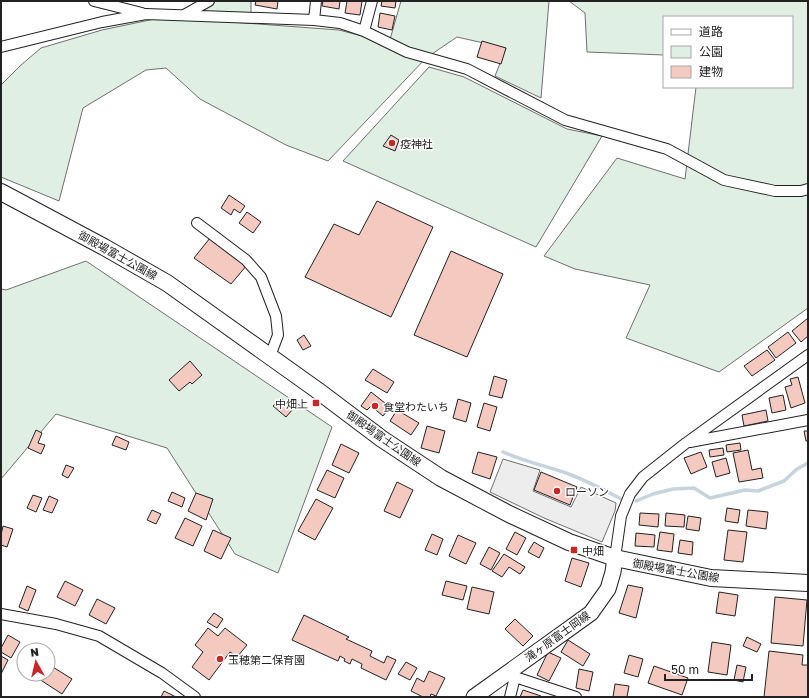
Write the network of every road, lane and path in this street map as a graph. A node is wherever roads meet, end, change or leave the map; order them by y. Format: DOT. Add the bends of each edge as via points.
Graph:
graph roads {
  1 [pos="94,1"];
  2 [pos="209,1"];
  3 [pos="316,1"];
  4 [pos="372,1"];
  5 [pos="146,14"];
  6 [pos="184,16"];
  7 [pos="314,20"];
  8 [pos="364,31"];
  9 [pos="1,47"];
  10 [pos="808,189"];
  11 [pos="1,192"];
  12 [pos="198,223"];
  13 [pos="808,355"];
  14 [pos="270,356"];
  15 [pos="808,420"];
  16 [pos="686,443"];
  17 [pos="615,558"];
  18 [pos="808,583"];
  19 [pos="1,614"];
  20 [pos="512,674"];
  21 [pos="195,697"];
  22 [pos="474,697"];
  23 [pos="510,697"];
  24 [pos="576,697"];
  1 -- 5 [label="street"];
  2 -- 6 [label="street"];
  3 -- 7 [label="street"];
  4 -- 8 [label="street"];
  5 -- 6 [label="street"];
  5 -- 9 [label="street"];
  6 -- 7 [label="street"];
  7 -- 8 [label="street" via="340,23"];
  8 -- 10 [label="street" via="407,52 467,69 565,120 667,149 724,180 775,191"];
  11 -- 14 [label="main road, 御殿場富士公園線" via="167,282"];
  12 -- 14 [label="street" via="246,260 262,277 276,316 278,335"];
  13 -- 16 [label="street"];
  14 -- 17 [label="main road, 御殿場富士公園線" via="382,439 441,478 569,542"];
  15 -- 16 [label="street"];
  16 -- 17 [label="street" via="643,477 630,494 621,516"];
  17 -- 18 [label="main road, 御殿場富士公園線" via="711,578"];
  17 -- 20 [label="main road, 滝ヶ原富士岡線" via="608,589 591,613"];
  19 -- 21 [label="street" via="56,624 99,636 162,673"];
  20 -- 22 [label="main road, 滝ヶ原富士岡線"];
  20 -- 23 [label="street"];
  20 -- 24 [label="street"];
}
